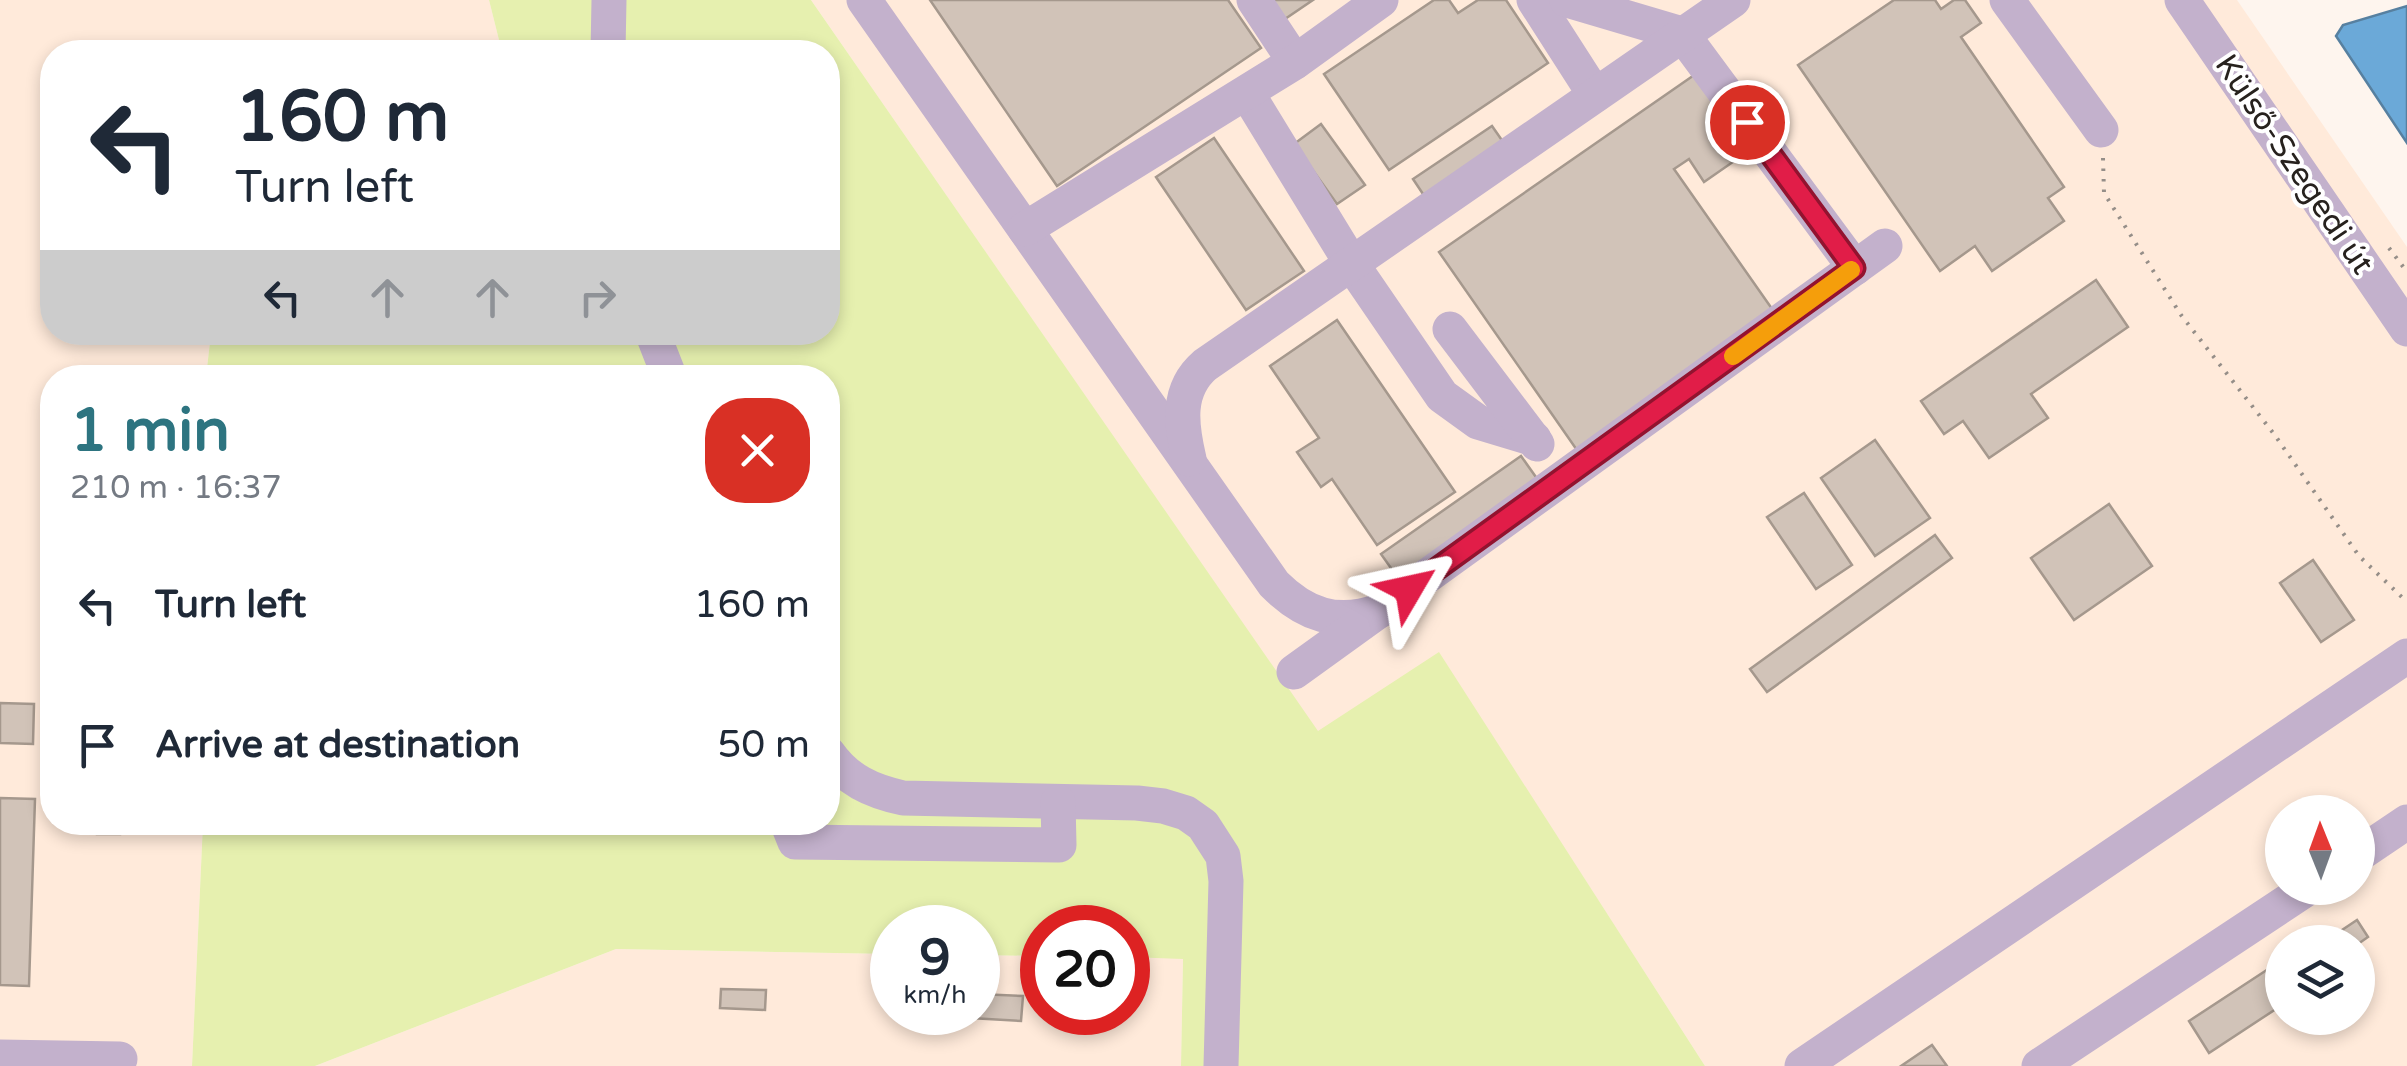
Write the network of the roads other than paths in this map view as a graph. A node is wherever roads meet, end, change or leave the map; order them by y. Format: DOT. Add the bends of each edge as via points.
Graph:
graph roads {
  1 [pos="608,0"];
  2 [pos="864,0"];
  3 [pos="1254,0"];
  4 [pos="1381,0"];
  5 [pos="1534,0"];
  6 [pos="1567,0"];
  7 [pos="1732,0"];
  8 [pos="2008,0"];
  9 [pos="2182,0"];
  10 [pos="1627,10"];
  11 [pos="1682,34"];
  12 [pos="608,40"];
  13 [pos="1295,62"];
  14 [pos="1247,93"];
  15 [pos="1595,94"];
  16 [pos="2101,130"];
  17 [pos="1025,229"];
  18 [pos="1885,246"];
  19 [pos="1351,264"];
  20 [pos="1854,268"];
  21 [pos="1450,329"];
  22 [pos="2407,329"];
  23 [pos="1534,440"];
  24 [pos="1190,464"];
  25 [pos="1563,478"];
  26 [pos="1378,611"];
  27 [pos="2407,656"];
  28 [pos="1294,672"];
  29 [pos="840,769"];
  30 [pos="913,798"];
  31 [pos="1058,802"];
  32 [pos="2407,822"];
  33 [pos="792,835"];
  34 [pos="914,842"];
  35 [pos="2375,844"];
  36 [pos="2282,905"];
  37 [pos="0,1057"];
  38 [pos="120,1058"];
  39 [pos="1222,1066"];
  40 [pos="1802,1066"];
  41 [pos="2039,1066"];
  1 -- 12 [label="street"];
  2 -- 17 [label="street"];
  3 -- 13 [label="street"];
  4 -- 13 [label="street"];
  5 -- 15 [label="street"];
  6 -- 10 [label="street"];
  7 -- 11 [label="street"];
  8 -- 16 [label="street"];
  9 -- 22 [label="street, Külső-Szegedi út"];
  10 -- 11 [label="street"];
  11 -- 15 [label="street"];
  11 -- 20 [label="street"];
  13 -- 14 [label="street"];
  14 -- 17 [label="street"];
  14 -- 19 [label="street"];
  15 -- 19 [label="street"];
  17 -- 24 [label="street"];
  18 -- 20 [label="street"];
  19 -- 23 [label="street" via="1442,396 1478,422"];
  19 -- 24 [label="street" via="1194,374 1183,413"];
  20 -- 25 [label="street"];
  21 -- 23 [label="street"];
  23 -- 25 [label="street"];
  24 -- 26 [label="street" via="1287,596 1332,619"];
  25 -- 26 [label="street"];
  26 -- 28 [label="street"];
  27 -- 40 [label="street"];
  29 -- 30 [label="street" via="877,793"];
  30 -- 31 [label="street"];
  30 -- 34 [label="street"];
  31 -- 34 [label="street" via="1058,845"];
  31 -- 39 [label="street" via="1163,806 1186,813 1217,842 1226,881"];
  32 -- 35 [label="street"];
  33 -- 34 [label="street" via="795,842"];
  36 -- 41 [label="street"];
  37 -- 38 [label="street"];
}
